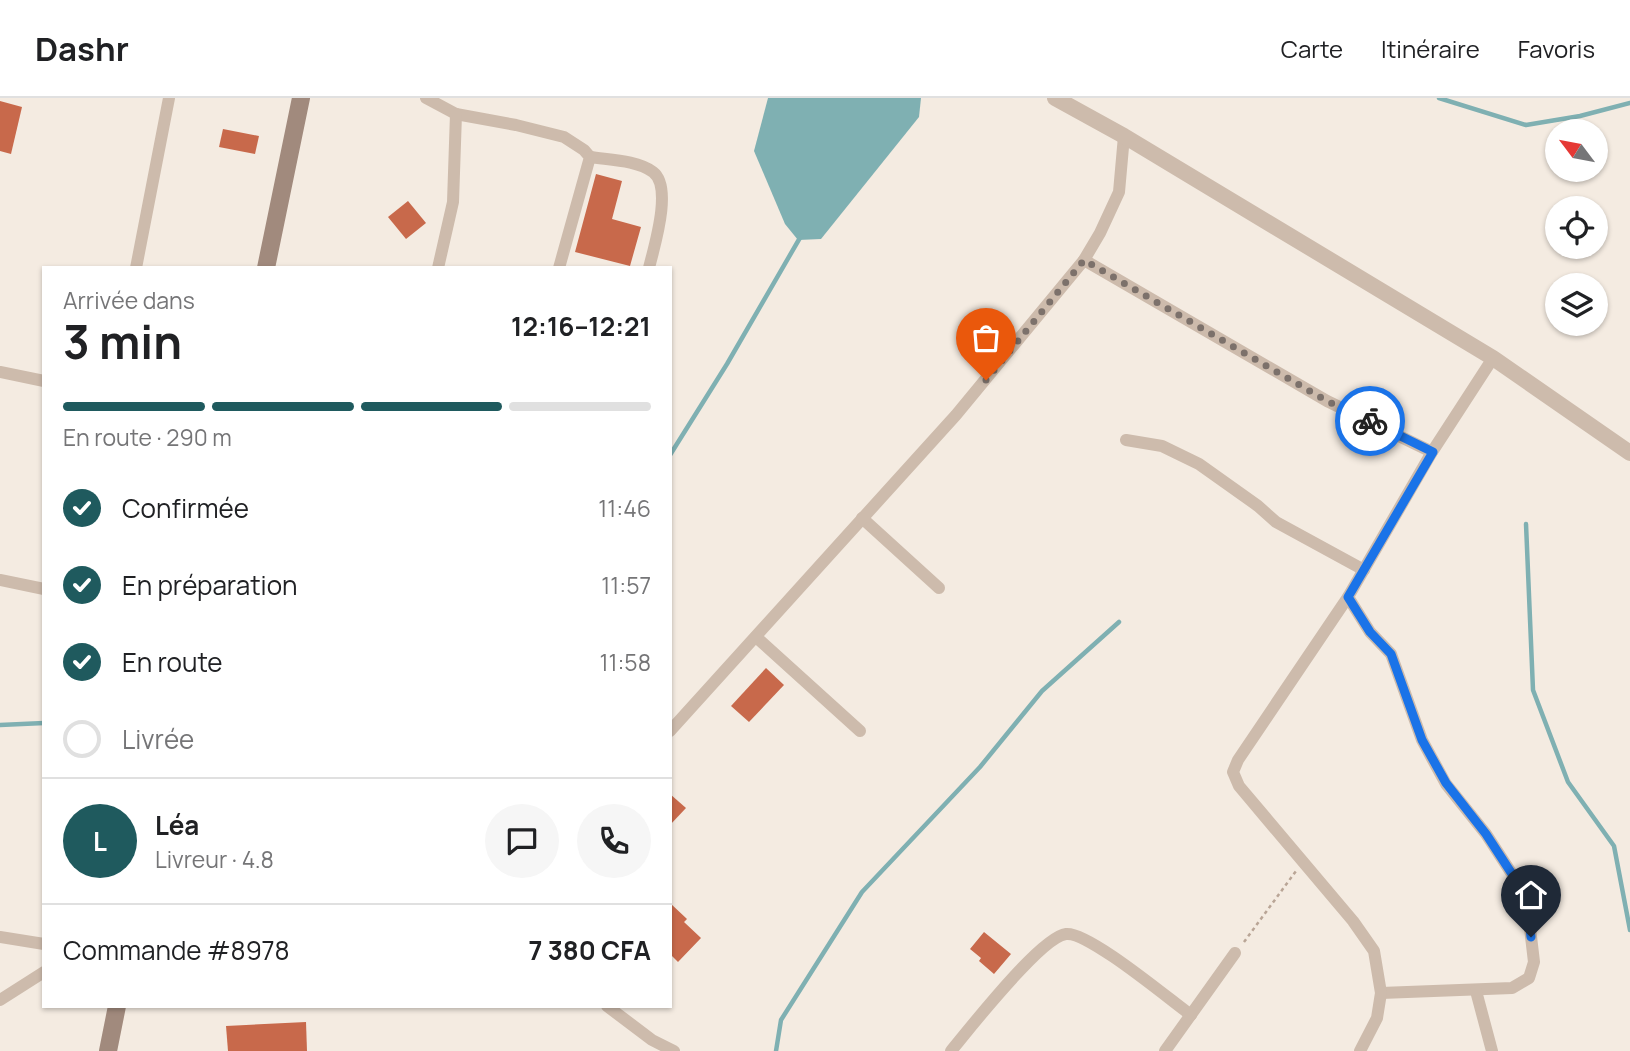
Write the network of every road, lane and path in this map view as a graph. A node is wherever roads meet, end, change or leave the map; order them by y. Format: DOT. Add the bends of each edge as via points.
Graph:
graph roads {
  1 [pos="169,98"];
  2 [pos="302,98"];
  3 [pos="426,98"];
  4 [pos="1057,98"];
  5 [pos="456,114"];
  6 [pos="1124,136"];
  7 [pos="590,157"];
  8 [pos="1084,260"];
  9 [pos="136,266"];
  10 [pos="266,266"];
  11 [pos="438,266"];
  12 [pos="560,266"];
  13 [pos="649,266"];
  14 [pos="1493,358"];
  15 [pos="0,372"];
  16 [pos="42,381"];
  17 [pos="1126,440"];
  18 [pos="1433,452"];
  19 [pos="1630,453"];
  20 [pos="862,518"];
  21 [pos="1364,570"];
  22 [pos="0,580"];
  23 [pos="939,588"];
  24 [pos="42,589"];
  25 [pos="1348,597"];
  26 [pos="756,637"];
  27 [pos="672,729"];
  28 [pos="860,731"];
  29 [pos="1302,863"];
  30 [pos="0,937"];
  31 [pos="42,944"];
  32 [pos="1235,953"];
  33 [pos="42,973"];
  34 [pos="1476,991"];
  35 [pos="1381,993"];
  36 [pos="0,999"];
  37 [pos="117,1008"];
  38 [pos="610,1008"];
  39 [pos="1191,1015"];
  40 [pos="108,1051"];
  41 [pos="674,1051"];
  42 [pos="951,1051"];
  43 [pos="1165,1051"];
  44 [pos="1360,1051"];
  45 [pos="1492,1051"];
  1 -- 9 [label="street"];
  2 -- 10 [label="main road"];
  3 -- 5 [label="street"];
  4 -- 6 [label="street"];
  5 -- 7 [label="street" via="564,138"];
  5 -- 11 [label="street" via="453,202"];
  6 -- 8 [label="street" via="1119,191"];
  6 -- 14 [label="street"];
  7 -- 12 [label="street"];
  7 -- 13 [label="street" via="628,163 658,177 661,215"];
  8 -- 18 [label="street" via="1327,401"];
  8 -- 20 [label="street" via="998,366"];
  14 -- 18 [label="street"];
  14 -- 19 [label="street"];
  15 -- 16 [label="street"];
  17 -- 21 [label="street" via="1162,446 1199,464 1276,522"];
  18 -- 21 [label="street"];
  20 -- 23 [label="street"];
  20 -- 26 [label="street"];
  21 -- 25 [label="street"];
  22 -- 24 [label="street"];
  25 -- 29 [label="street" via="1233,772 1238,786"];
  25 -- 34 [label="street" via="1370,632 1391,654 1422,740 1446,783 1512,874 1528,911 1534,962 1530,978 1512,988"];
  26 -- 27 [label="street"];
  26 -- 28 [label="street"];
  29 -- 32 [label="path"];
  29 -- 35 [label="street" via="1374,951"];
  30 -- 31 [label="street"];
  32 -- 39 [label="street"];
  33 -- 36 [label="street"];
  34 -- 35 [label="street"];
  34 -- 45 [label="street"];
  35 -- 44 [label="street" via="1377,1018"];
  37 -- 40 [label="main road"];
  38 -- 41 [label="street"];
  39 -- 42 [label="street" via="1082,937 1067,933 1017,972"];
  39 -- 43 [label="street"];
}
